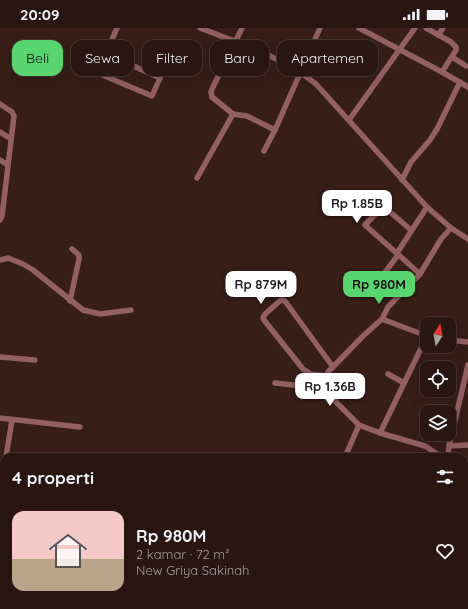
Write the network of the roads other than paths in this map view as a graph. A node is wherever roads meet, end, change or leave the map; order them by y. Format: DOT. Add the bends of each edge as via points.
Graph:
graph roads {
  1 [pos="117,28"];
  2 [pos="200,28"];
  3 [pos="242,28"];
  4 [pos="320,28"];
  5 [pos="359,28"];
  6 [pos="415,28"];
  7 [pos="426,28"];
  8 [pos="443,28"];
  9 [pos="370,30"];
  10 [pos="438,35"];
  11 [pos="112,40"];
  12 [pos="230,40"];
  13 [pos="236,40"];
  14 [pos="315,40"];
  15 [pos="400,49"];
  16 [pos="107,54"];
  17 [pos="452,57"];
  18 [pos="466,66"];
  19 [pos="442,72"];
  20 [pos="219,76"];
  21 [pos="299,76"];
  22 [pos="306,76"];
  23 [pos="460,82"];
  24 [pos="468,87"];
  25 [pos="0,104"];
  26 [pos="233,114"];
  27 [pos="349,120"];
  28 [pos="275,130"];
  29 [pos="0,132"];
  30 [pos="11,139"];
  31 [pos="264,151"];
  32 [pos="0,160"];
  33 [pos="8,165"];
  34 [pos="197,178"];
  35 [pos="402,180"];
  36 [pos="3,189"];
  37 [pos="427,207"];
  38 [pos="1,217"];
  39 [pos="451,228"];
  40 [pos="411,230"];
  41 [pos="468,239"];
  42 [pos="72,249"];
  43 [pos="398,254"];
  44 [pos="0,260"];
  45 [pos="420,274"];
  46 [pos="377,283"];
  47 [pos="70,301"];
  48 [pos="131,310"];
  49 [pos="382,319"];
  50 [pos="420,333"];
  51 [pos="456,341"];
  52 [pos="468,342"];
  53 [pos="420,350"];
  54 [pos="0,357"];
  55 [pos="35,360"];
  56 [pos="468,365"];
  57 [pos="333,367"];
  58 [pos="388,374"];
  59 [pos="326,376"];
  60 [pos="275,382"];
  61 [pos="404,383"];
  62 [pos="322,388"];
  63 [pos="0,418"];
  64 [pos="12,420"];
  65 [pos="359,425"];
  66 [pos="80,427"];
  67 [pos="380,433"];
  68 [pos="468,445"];
  69 [pos="449,446"];
  70 [pos="7,453"];
  71 [pos="347,453"];
  72 [pos="436,453"];
  73 [pos="448,453"];
  1 -- 11 [label="street"];
  2 -- 12 [label="street"];
  3 -- 13 [label="street"];
  4 -- 14 [label="street"];
  5 -- 9 [label="street"];
  6 -- 15 [label="street"];
  7 -- 10 [label="street"];
  8 -- 10 [label="street"];
  9 -- 15 [label="street"];
  10 -- 17 [label="street" via="455,45 456,50"];
  15 -- 19 [label="street"];
  15 -- 27 [label="street"];
  16 -- 16 [label="street" via="100,74 151,97 153,95 160,79 158,76"];
  17 -- 18 [label="street"];
  17 -- 19 [label="street"];
  19 -- 23 [label="street"];
  20 -- 26 [label="street" via="211,92 212,97"];
  21 -- 28 [label="street"];
  22 -- 27 [label="street"];
  23 -- 24 [label="street"];
  23 -- 35 [label="street" via="437,129 410,162"];
  25 -- 30 [label="street" via="13,114"];
  26 -- 28 [label="street" via="247,116"];
  26 -- 34 [label="street"];
  27 -- 35 [label="street"];
  28 -- 31 [label="street"];
  29 -- 30 [label="street"];
  30 -- 33 [label="street"];
  32 -- 33 [label="street"];
  33 -- 36 [label="street"];
  35 -- 37 [label="street"];
  36 -- 38 [label="street"];
  37 -- 39 [label="street"];
  37 -- 40 [label="street"];
  39 -- 41 [label="street"];
  39 -- 45 [label="street" via="441,239"];
  40 -- 43 [label="street"];
  40 -- 43 [label="street" via="383,206 366,224 366,227"];
  42 -- 47 [label="street" via="79,259"];
  43 -- 45 [label="street"];
  43 -- 46 [label="street"];
  44 -- 47 [label="street" via="8,258 23,264"];
  45 -- 49 [label="street" via="388,307"];
  47 -- 48 [label="street" via="82,310 100,314"];
  49 -- 50 [label="street"];
  49 -- 57 [label="street"];
  51 -- 52 [label="street"];
  53 -- 61 [label="street"];
  54 -- 55 [label="street"];
  56 -- 69 [label="street"];
  57 -- 59 [label="street"];
  57 -- 59 [label="street" via="285,301 280,300 265,314 263,318 303,369 311,374"];
  58 -- 61 [label="street"];
  59 -- 62 [label="street"];
  60 -- 62 [label="street"];
  61 -- 67 [label="street"];
  62 -- 65 [label="street"];
  63 -- 64 [label="street"];
  64 -- 66 [label="street"];
  64 -- 70 [label="street"];
  65 -- 67 [label="street"];
  65 -- 71 [label="street"];
  67 -- 72 [label="street" via="425,446"];
  68 -- 69 [label="street"];
  69 -- 73 [label="street"];
}
